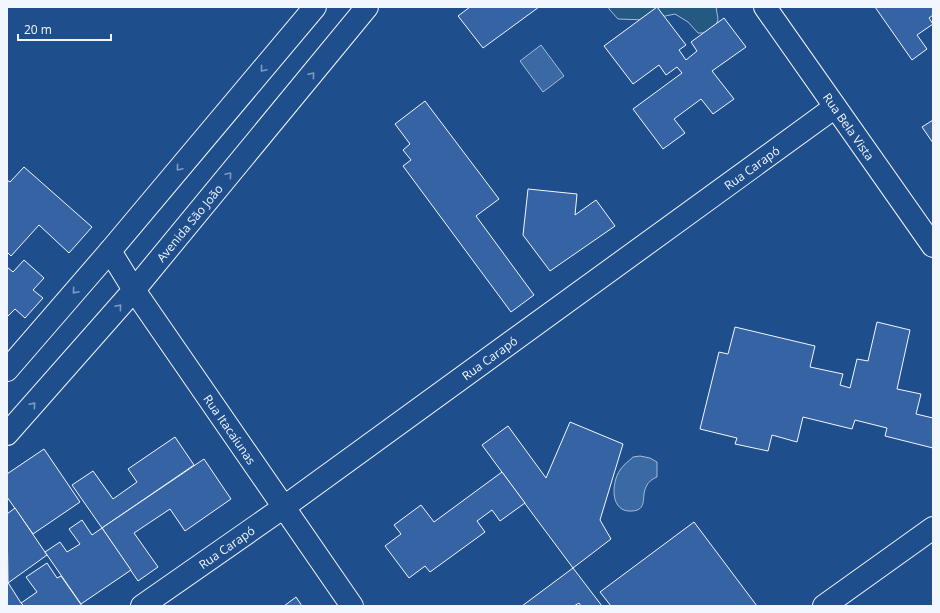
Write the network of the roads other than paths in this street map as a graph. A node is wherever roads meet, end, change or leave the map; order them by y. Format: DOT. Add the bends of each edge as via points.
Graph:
graph roads {
  1 [pos="315,7"];
  2 [pos="367,7"];
  3 [pos="765,7"];
  4 [pos="836,107"];
  5 [pos="933,246"];
  6 [pos="110,251"];
  7 [pos="134,290"];
  8 [pos="7,370"];
  9 [pos="7,434"];
  10 [pos="284,507"];
  11 [pos="933,528"];
  12 [pos="142,606"];
  13 [pos="352,606"];
  14 [pos="824,606"];
  1 -- 6 [label="street, one-way"];
  7 -- 2 [label="street, Avenida São João, one-way"];
  3 -- 4 [label="street, Rua Bela Vista"];
  4 -- 5 [label="street, Rua Bela Vista"];
  4 -- 10 [label="street, Rua Carapó"];
  6 -- 7 [label="street, Rua Itacaíunas"];
  6 -- 8 [label="street, one-way"];
  9 -- 7 [label="street, Avenida São João, one-way"];
  7 -- 10 [label="street, Rua Itacaíunas"];
  10 -- 12 [label="street, Rua Carapó"];
  10 -- 13 [label="street, Rua Itacaíunas"];
  11 -- 14 [label="street"];
}
